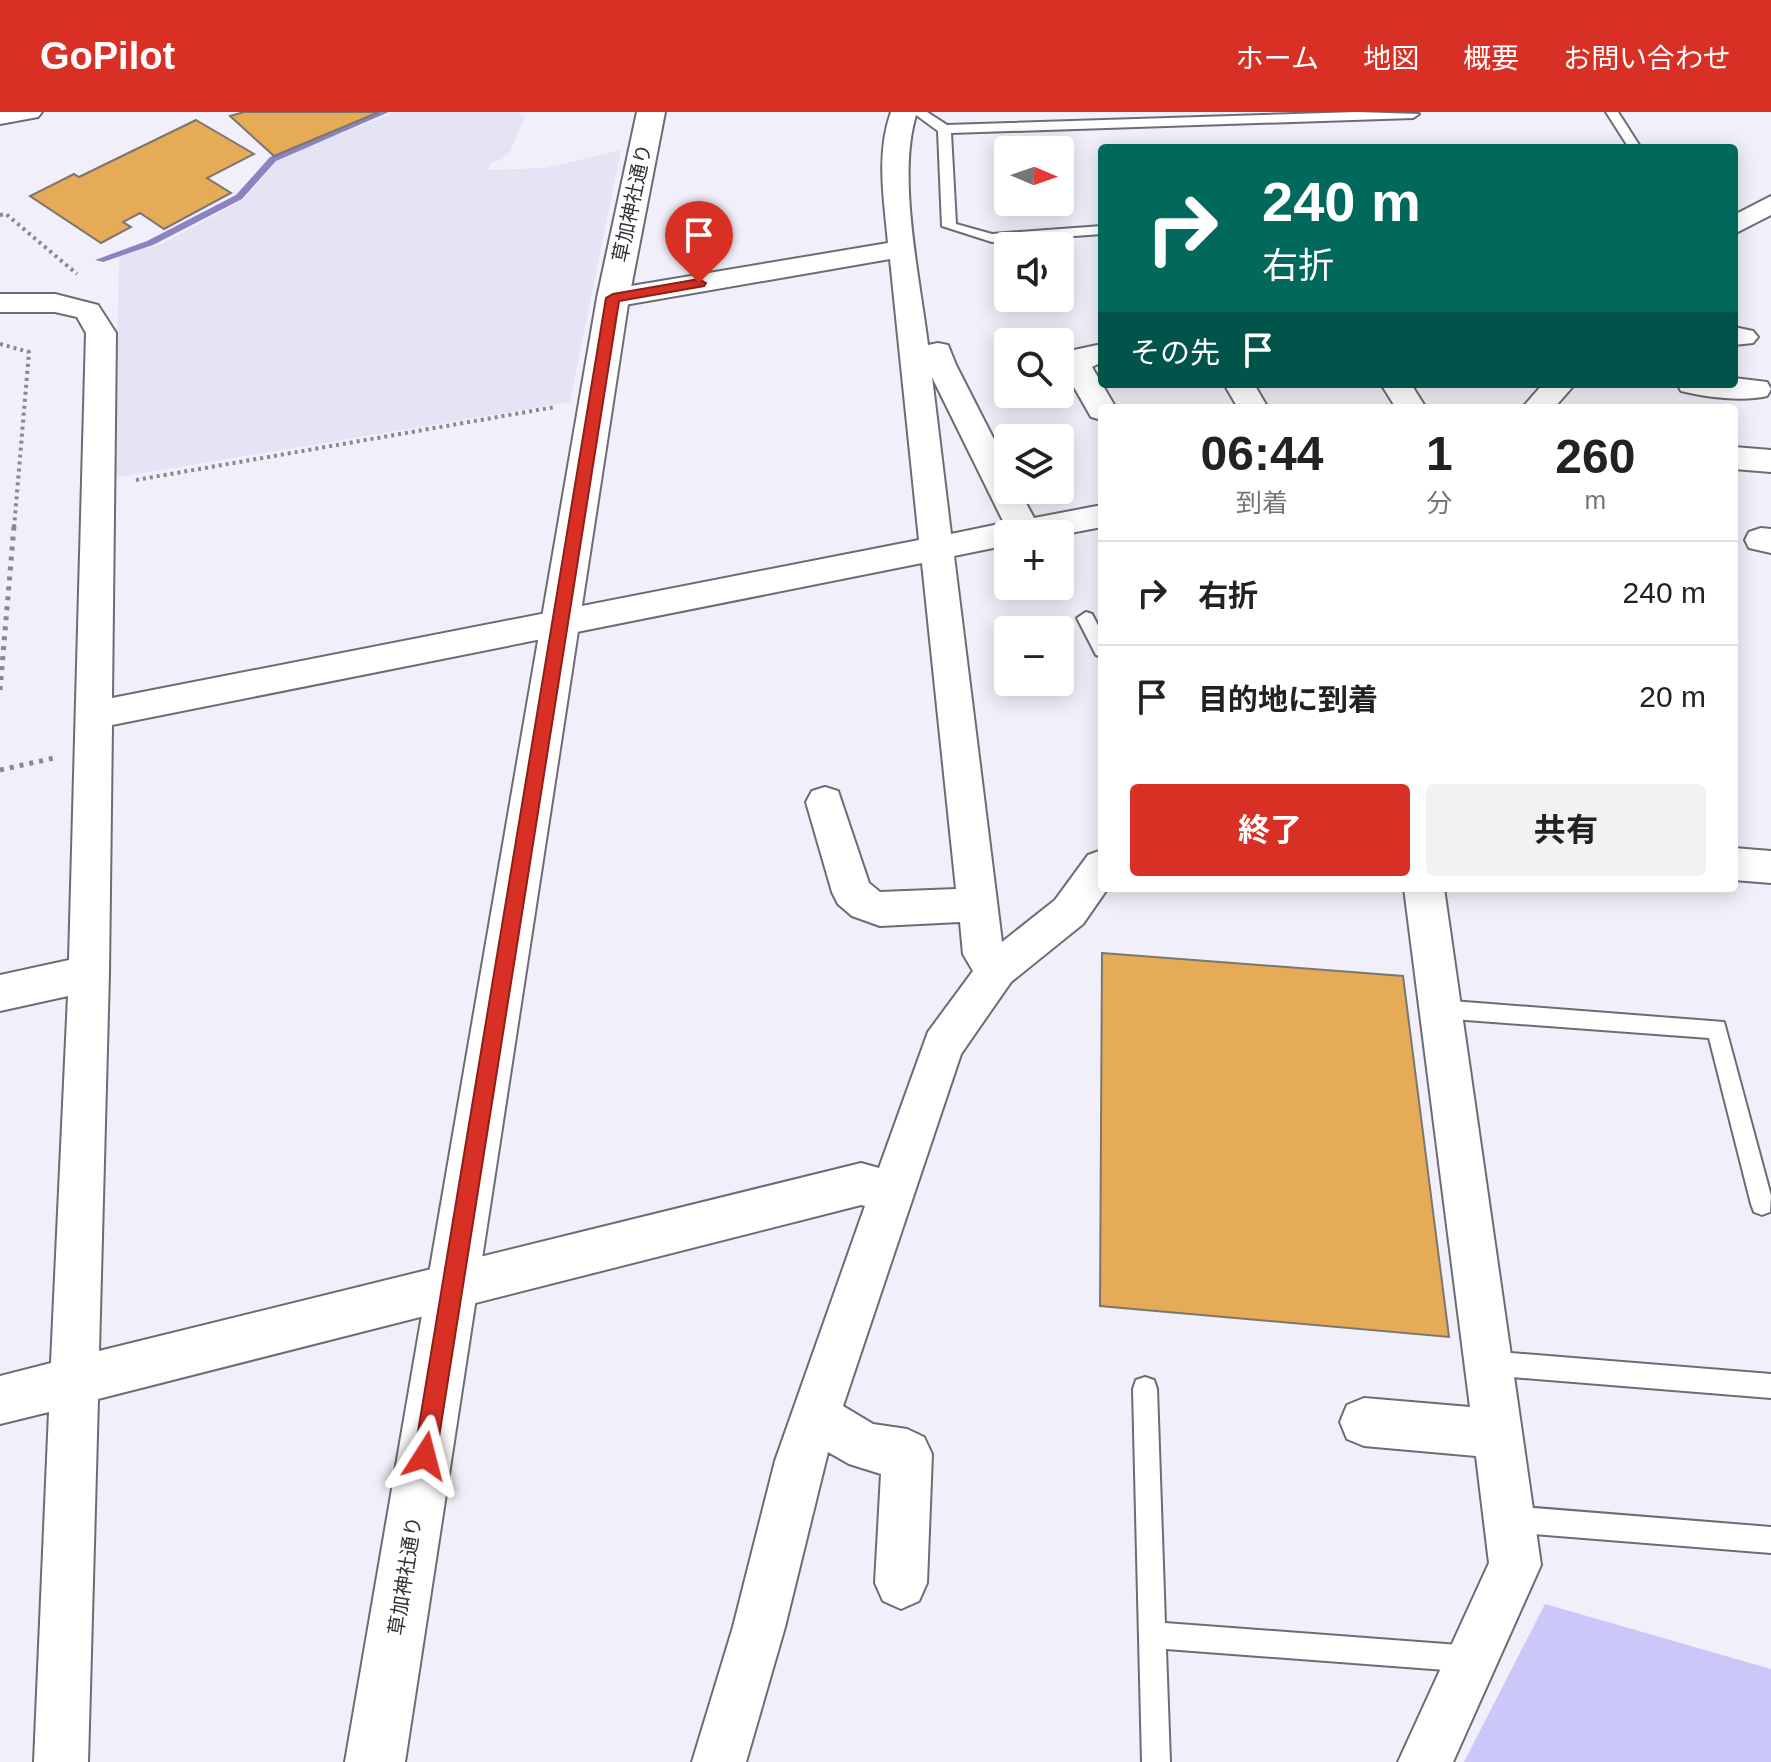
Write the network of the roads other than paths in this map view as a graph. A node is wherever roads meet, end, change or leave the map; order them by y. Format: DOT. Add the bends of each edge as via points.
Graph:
graph roads {
  1 [pos="29,112"];
  2 [pos="651,112"];
  3 [pos="904,112"];
  4 [pos="918,112"];
  5 [pos="1612,112"];
  6 [pos="1413,114"];
  7 [pos="1293,115"];
  8 [pos="0,116"];
  9 [pos="944,129"];
  10 [pos="1632,144"];
  11 [pos="1771,204"];
  12 [pos="1738,224"];
  13 [pos="1098,230"];
  14 [pos="901,249"];
  15 [pos="613,298"];
  16 [pos="9,321"];
  17 [pos="1098,354"];
  18 [pos="952,366"];
  19 [pos="1556,388"];
  20 [pos="1738,388"];
  21 [pos="1756,389"];
  22 [pos="1099,404"];
  23 [pos="1541,404"];
  24 [pos="1738,458"];
  25 [pos="1771,461"];
  26 [pos="1098,517"];
  27 [pos="1009,520"];
  28 [pos="1074,521"];
  29 [pos="994,537"];
  30 [pos="935,550"];
  31 [pos="1086,618"];
  32 [pos="561,622"];
  33 [pos="1098,642"];
  34 [pos="94,715"];
  35 [pos="825,802"];
  36 [pos="1738,864"];
  37 [pos="1771,867"];
  38 [pos="1098,872"];
  39 [pos="1424,892"];
  40 [pos="977,905"];
  41 [pos="997,970"];
  42 [pos="89,973"];
  43 [pos="0,993"];
  44 [pos="1439,1009"];
  45 [pos="893,1194"];
  46 [pos="1762,1204"];
  47 [pos="453,1288"];
  48 [pos="1487,1363"];
  49 [pos="76,1381"];
  50 [pos="1771,1386"];
  51 [pos="1145,1389"];
  52 [pos="0,1400"];
  53 [pos="815,1417"];
  54 [pos="1364,1422"];
  55 [pos="1498,1434"];
  56 [pos="1510,1519"];
  57 [pos="1771,1540"];
  58 [pos="901,1583"];
  59 [pos="1153,1635"];
  60 [pos="1472,1659"];
  61 [pos="61,1762"];
  62 [pos="375,1762"];
  63 [pos="719,1762"];
  64 [pos="1156,1762"];
  65 [pos="1425,1762"];
  1 -- 8 [label="street"];
  2 -- 15 [label="street, 草加神社通り"];
  3 -- 14 [label="street" via="896,135"];
  4 -- 9 [label="lane"];
  5 -- 10 [label="lane"];
  6 -- 7 [label="lane"];
  7 -- 9 [label="lane"];
  9 -- 13 [label="lane" via="949,226 992,238"];
  11 -- 12 [label="street"];
  14 -- 15 [label="street"];
  14 -- 30 [label="street"];
  15 -- 32 [label="street, 草加神社通り"];
  16 -- 34 [label="street" via="63,305 88,311 101,333"];
  17 -- 22 [label="street" via="1084,357 1077,366"];
  18 -- 27 [label="street"];
  19 -- 23 [label="street"];
  20 -- 21 [label="street"];
  24 -- 25 [label="street"];
  26 -- 28 [label="street"];
  29 -- 30 [label="street"];
  30 -- 32 [label="street"];
  30 -- 40 [label="street"];
  31 -- 33 [label="lane"];
  32 -- 34 [label="street"];
  32 -- 47 [label="street, 草加神社通り"];
  34 -- 42 [label="street"];
  35 -- 40 [label="street" via="852,892 866,904 880,909"];
  36 -- 37 [label="street"];
  38 -- 41 [label="street" via="1069,912"];
  39 -- 44 [label="street"];
  40 -- 41 [label="street" via="983,954"];
  41 -- 45 [label="street" via="943,1045"];
  42 -- 43 [label="street"];
  42 -- 49 [label="street"];
  44 -- 46 [label="lane" via="1717,1029"];
  44 -- 48 [label="street"];
  45 -- 47 [label="street" via="861,1184"];
  45 -- 53 [label="street"];
  47 -- 49 [label="street"];
  47 -- 62 [label="street, 草加神社通り"];
  48 -- 50 [label="lane"];
  48 -- 55 [label="street"];
  49 -- 52 [label="street"];
  49 -- 61 [label="street"];
  51 -- 59 [label="lane"];
  53 -- 58 [label="street" via="866,1447 907,1454"];
  53 -- 63 [label="street"];
  54 -- 55 [label="street"];
  55 -- 56 [label="street"];
  56 -- 57 [label="lane"];
  56 -- 60 [label="street" via="1515,1565"];
  59 -- 60 [label="lane"];
  59 -- 64 [label="lane"];
  60 -- 65 [label="street"];
}
